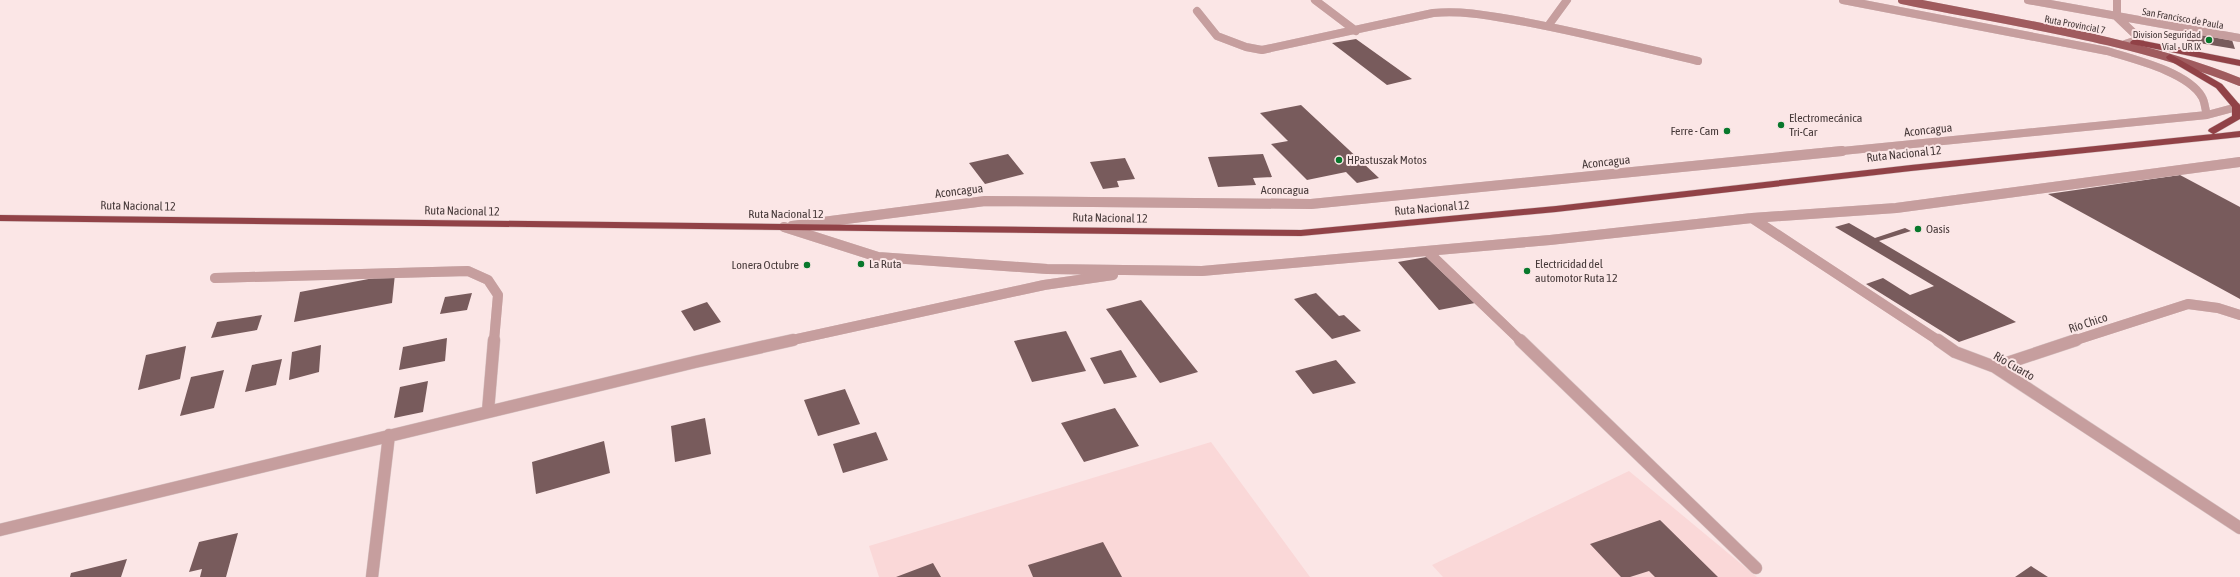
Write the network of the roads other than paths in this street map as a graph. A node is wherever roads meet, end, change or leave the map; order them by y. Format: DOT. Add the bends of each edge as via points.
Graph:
graph roads {
  1 [pos="1315,0"];
  2 [pos="1567,0"];
  3 [pos="1843,0"];
  4 [pos="1902,0"];
  5 [pos="1916,0"];
  6 [pos="2028,0"];
  7 [pos="2117,0"];
  8 [pos="1197,11"];
  9 [pos="2117,17"];
  10 [pos="1548,26"];
  11 [pos="1356,31"];
  12 [pos="2240,38"];
  13 [pos="2134,42"];
  14 [pos="2124,44"];
  15 [pos="2077,45"];
  16 [pos="2170,57"];
  17 [pos="1698,61"];
  18 [pos="2240,63"];
  19 [pos="2240,76"];
  20 [pos="2240,82"];
  21 [pos="2237,107"];
  22 [pos="2207,115"];
  23 [pos="2240,129"];
  24 [pos="2213,132"];
  25 [pos="2240,134"];
  26 [pos="2240,162"];
  27 [pos="1571,207"];
  28 [pos="0,218"];
  29 [pos="1752,218"];
  30 [pos="784,227"];
  31 [pos="1427,251"];
  32 [pos="1143,271"];
  33 [pos="215,278"];
  34 [pos="2240,315"];
  35 [pos="1995,367"];
  36 [pos="488,411"];
  37 [pos="389,435"];
  38 [pos="2240,528"];
  39 [pos="0,530"];
  40 [pos="1756,568"];
  41 [pos="372,577"];
  1 -- 11 [label="street"];
  2 -- 10 [label="street"];
  3 -- 15 [label="street"];
  4 -- 14 [label="main road, Ruta Provincial 7"];
  5 -- 13 [label="main road, Ruta Provincial 7"];
  6 -- 9 [label="street, San Francisco de Paula"];
  7 -- 9 [label="street"];
  8 -- 11 [label="street" via="1217,36 1262,50"];
  9 -- 12 [label="street, San Francisco de Paula"];
  9 -- 13 [label="street" via="2140,39"];
  10 -- 11 [label="street" via="1451,11"];
  10 -- 17 [label="street"];
  13 -- 14 [label="street"];
  13 -- 18 [label="highway"];
  13 -- 19 [label="main road, Ruta Provincial 7"];
  14 -- 15 [label="street"];
  14 -- 16 [label="main road, Ruta Provincial 7"];
  15 -- 22 [label="street" via="2148,63 2172,74 2201,96"];
  16 -- 20 [label="main road, Ruta Provincial 7"];
  16 -- 21 [label="highway" via="2219,86"];
  21 -- 22 [label="street, Aconcagua"];
  21 -- 24 [label="highway" via="2237,117"];
  22 -- 30 [label="street, Aconcagua" via="1311,204 985,201"];
  23 -- 24 [label="highway, Ruta Nacional 12"];
  24 -- 27 [label="highway, Ruta Nacional 12" via="1594,201"];
  25 -- 27 [label="highway, Ruta Nacional 12"];
  26 -- 29 [label="street" via="1896,208"];
  27 -- 30 [label="highway, Ruta Nacional 12" via="1301,234"];
  28 -- 30 [label="highway, Ruta Nacional 12"];
  29 -- 31 [label="street"];
  29 -- 35 [label="street, Río Cuarto" via="1955,352"];
  30 -- 32 [label="street" via="878,257 1047,269"];
  31 -- 32 [label="street" via="1202,271"];
  31 -- 40 [label="street"];
  32 -- 36 [label="street" via="1044,285 695,362"];
  33 -- 36 [label="street" via="462,270 479,273 493,284 498,295"];
  34 -- 35 [label="street, Río Chico" via="2218,308 2188,304"];
  35 -- 38 [label="street, Río Cuarto"];
  36 -- 37 [label="street"];
  37 -- 39 [label="street"];
  37 -- 41 [label="street"];
}
